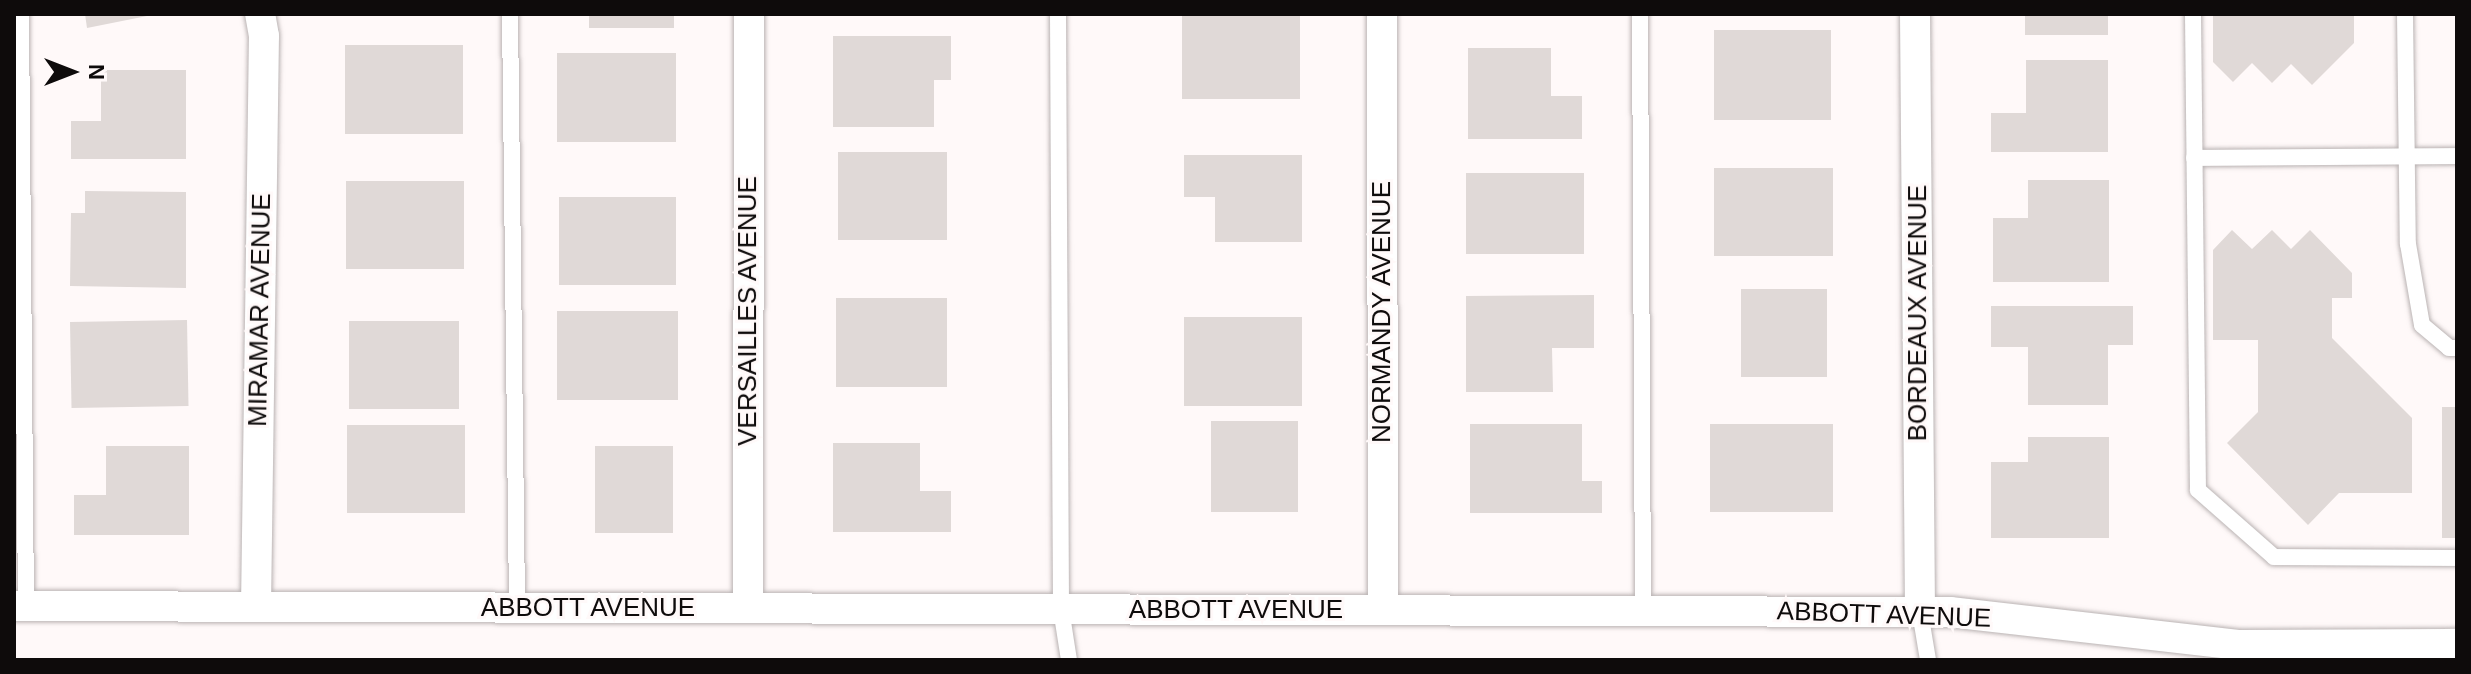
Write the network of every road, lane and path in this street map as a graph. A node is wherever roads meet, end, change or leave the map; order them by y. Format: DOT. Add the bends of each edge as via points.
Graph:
graph roads {
  1 [pos="21,14"];
  2 [pos="260,14"];
  3 [pos="510,14"];
  4 [pos="749,14"];
  5 [pos="1058,14"];
  6 [pos="1382,14"];
  7 [pos="1640,14"];
  8 [pos="1915,14"];
  9 [pos="2193,14"];
  10 [pos="2405,14"];
  11 [pos="2404,156"];
  12 [pos="2457,156"];
  13 [pos="2194,158"];
  14 [pos="2457,348"];
  15 [pos="2457,558"];
  16 [pos="20,606"];
  17 [pos="256,607"];
  18 [pos="517,607"];
  19 [pos="748,608"];
  20 [pos="1061,609"];
  21 [pos="1383,610"];
  22 [pos="1643,611"];
  23 [pos="1920,612"];
  24 [pos="2457,644"];
  25 [pos="1069,660"];
  26 [pos="1928,660"];
  1 -- 16 [label="lane"];
  2 -- 17 [label="street, MIRAMAR AVENUE" via="264,36"];
  3 -- 18 [label="lane"];
  4 -- 19 [label="street, VERSAILLES AVENUE"];
  5 -- 20 [label="lane"];
  6 -- 21 [label="street, NORMANDY AVENUE"];
  7 -- 22 [label="lane"];
  8 -- 23 [label="street, BORDEAUX AVENUE"];
  9 -- 13 [label="lane"];
  10 -- 11 [label="lane"];
  11 -- 12 [label="lane"];
  11 -- 13 [label="lane"];
  11 -- 14 [label="lane" via="2408,244 2422,325 2449,348"];
  13 -- 15 [label="lane" via="2198,490 2274,557"];
  16 -- 17 [label="street, ABBOTT AVENUE"];
  17 -- 18 [label="street, ABBOTT AVENUE"];
  18 -- 19 [label="street, ABBOTT AVENUE"];
  19 -- 20 [label="street, ABBOTT AVENUE"];
  20 -- 21 [label="street, ABBOTT AVENUE"];
  20 -- 25 [label="lane"];
  21 -- 22 [label="street, ABBOTT AVENUE"];
  22 -- 23 [label="street, ABBOTT AVENUE"];
  23 -- 24 [label="street, ABBOTT AVENUE" via="2240,645"];
  23 -- 26 [label="lane"];
}
